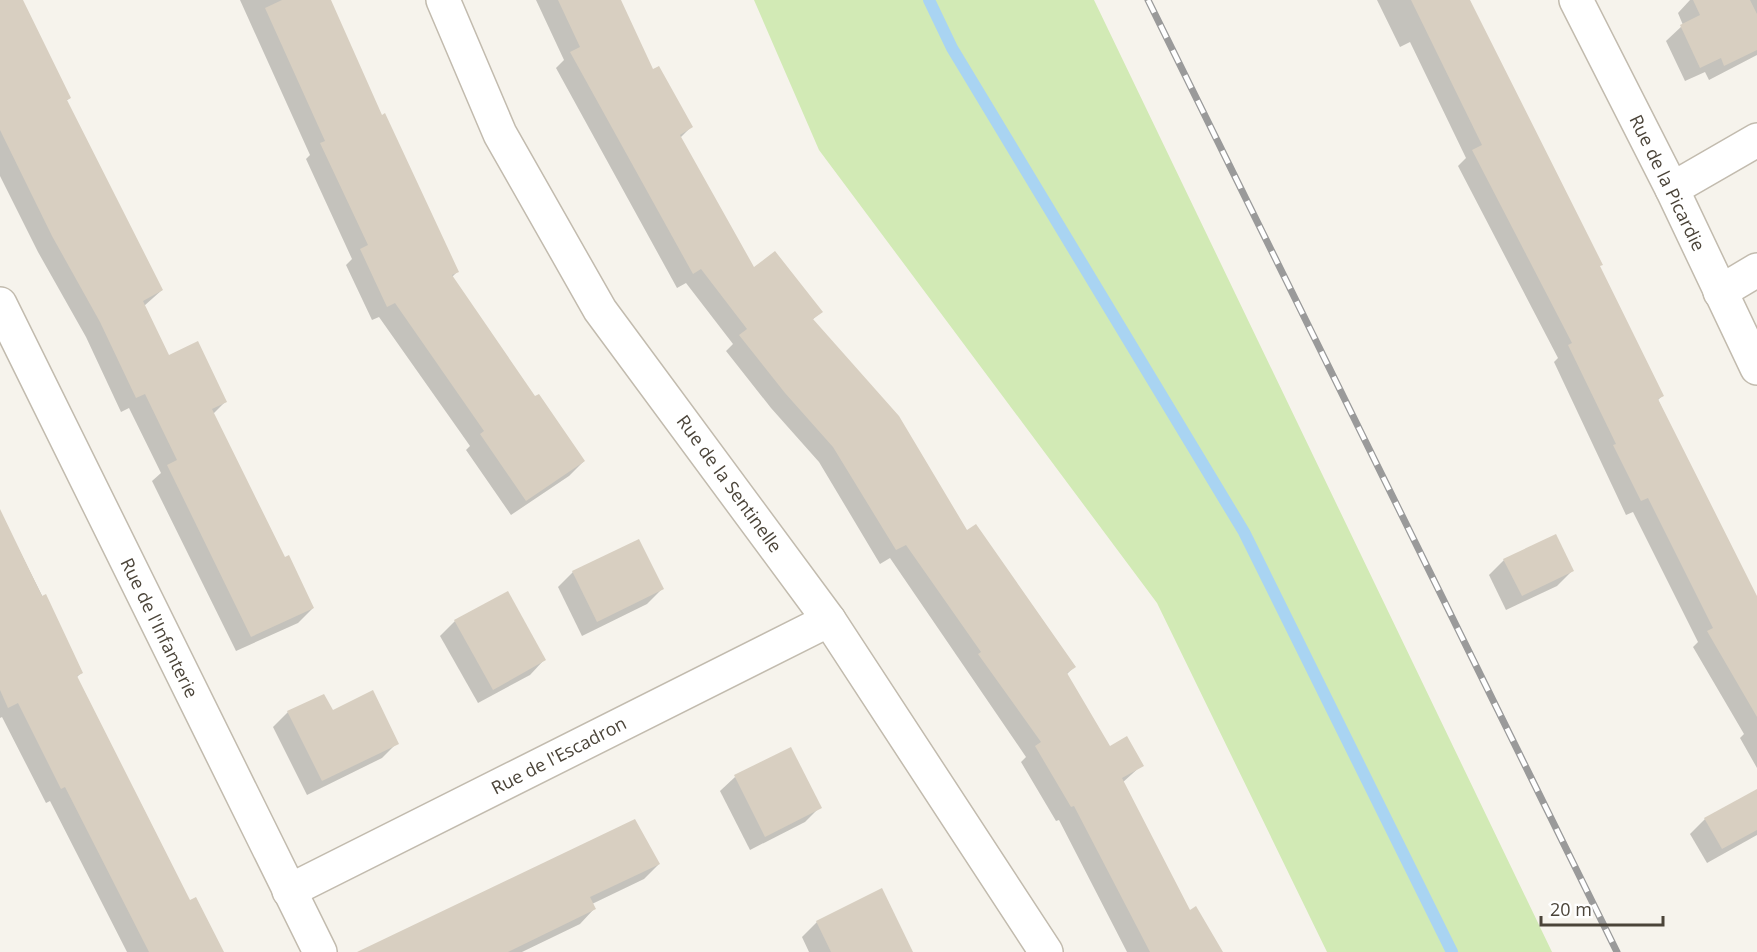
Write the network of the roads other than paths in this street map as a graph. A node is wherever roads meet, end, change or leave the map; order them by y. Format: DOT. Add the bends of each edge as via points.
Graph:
graph roads {
  1 [pos="443,0"];
  2 [pos="1576,0"];
  3 [pos="1757,140"];
  4 [pos="1672,189"];
  5 [pos="1757,270"];
  6 [pos="1719,292"];
  7 [pos="0,304"];
  8 [pos="1757,368"];
  9 [pos="829,620"];
  10 [pos="289,891"];
  11 [pos="320,952"];
  12 [pos="1046,952"];
  1 -- 9 [label="street, Rue de la Sentinelle" via="500,134 600,310"];
  2 -- 4 [label="street, Rue de la Picardie"];
  3 -- 4 [label="street"];
  4 -- 6 [label="street, Rue de la Picardie"];
  5 -- 6 [label="street"];
  6 -- 8 [label="street, Rue de la Picardie"];
  7 -- 10 [label="street, Rue de l'Infanterie"];
  9 -- 10 [label="street, Rue de l'Escadron"];
  9 -- 12 [label="street, Rue de la Sentinelle"];
  10 -- 11 [label="street, Rue de l'Infanterie"];
}
